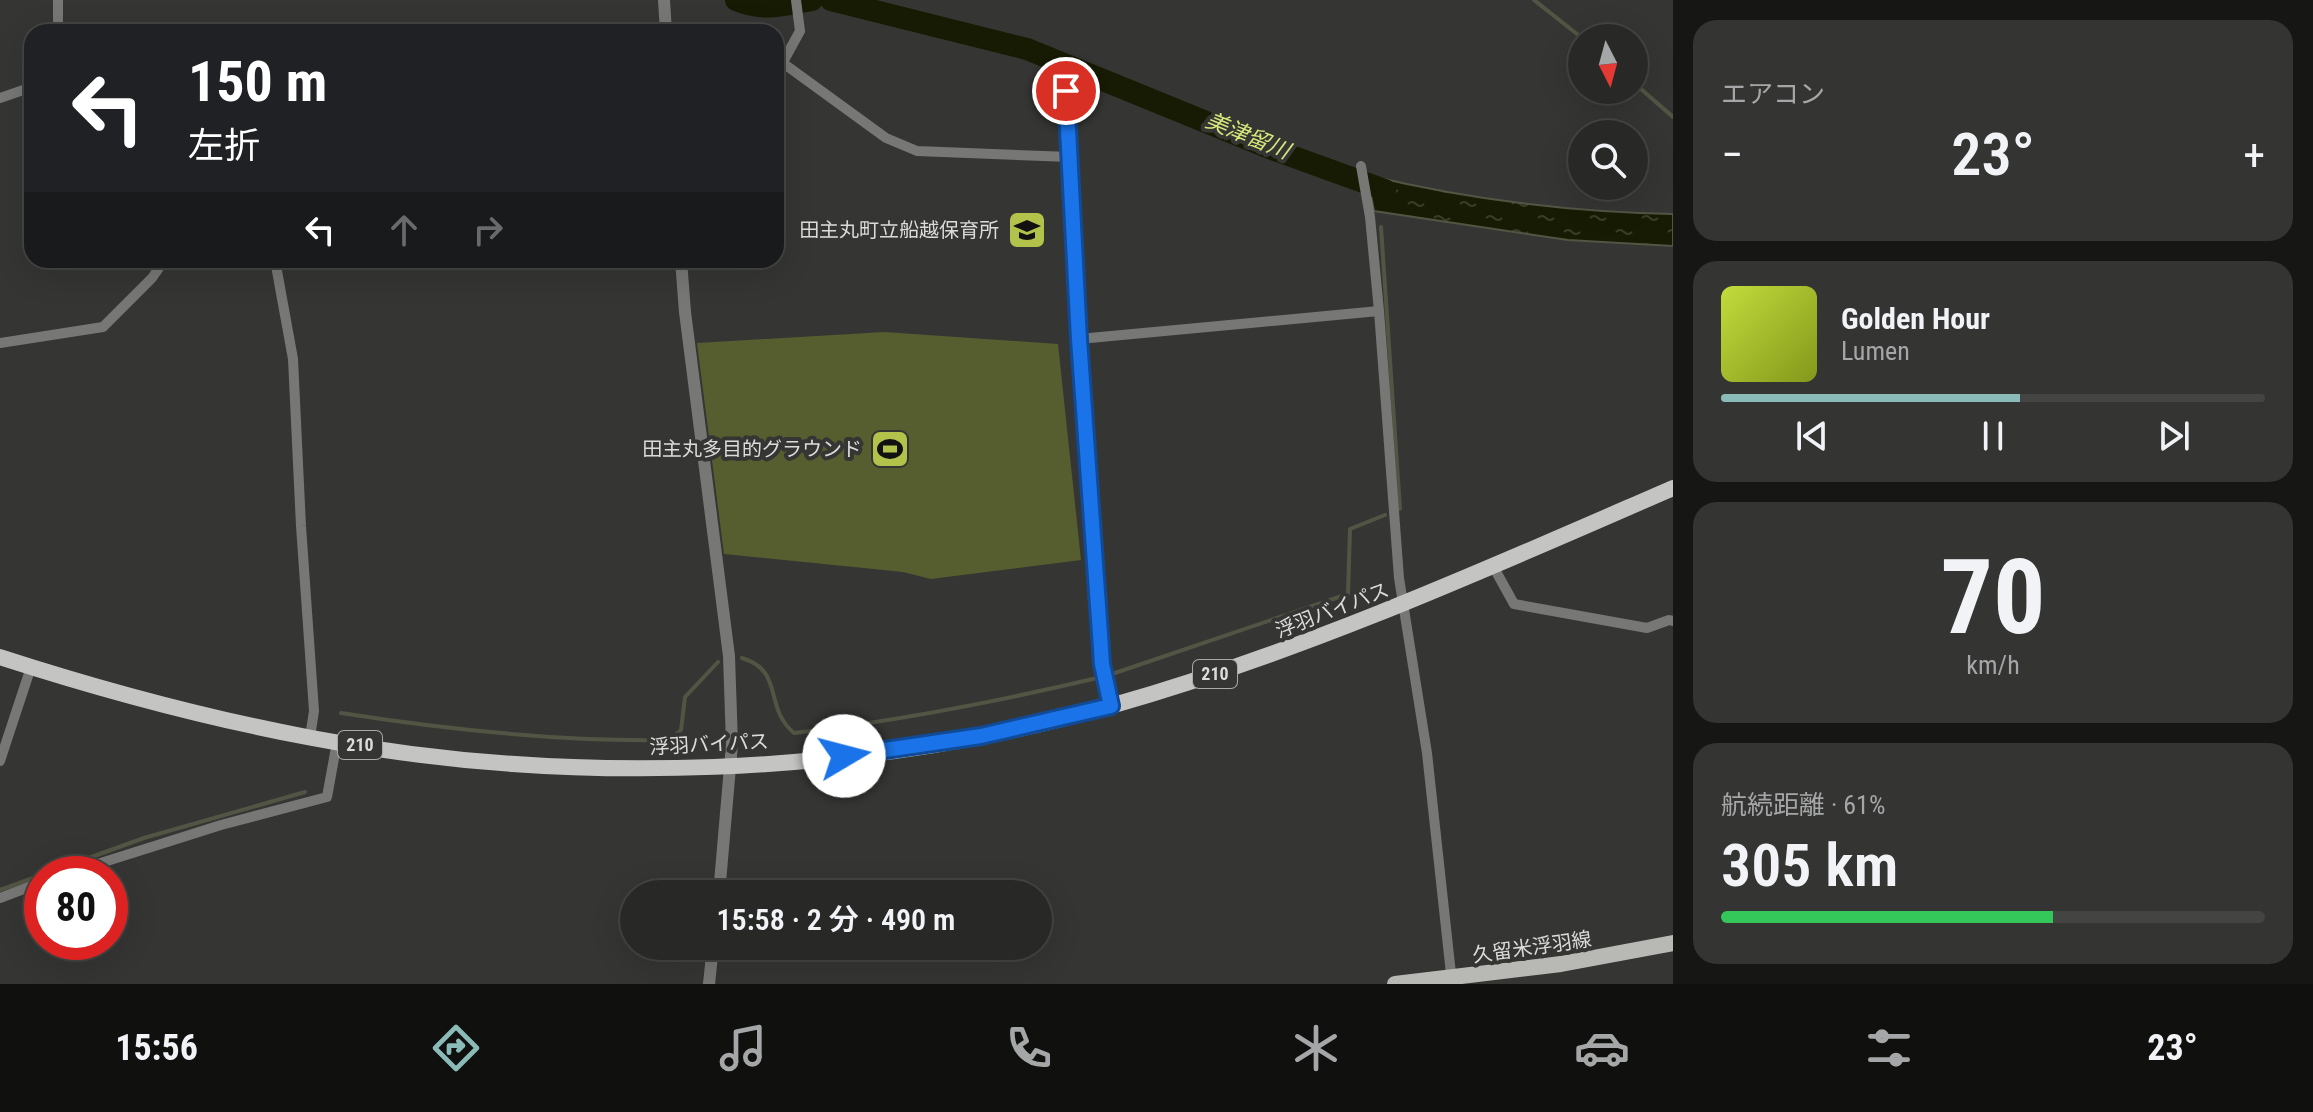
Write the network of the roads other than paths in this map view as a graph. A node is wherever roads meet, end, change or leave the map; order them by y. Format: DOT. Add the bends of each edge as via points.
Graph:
graph roads {
  1 [pos="58,0"];
  2 [pos="796,0"];
  3 [pos="58,24"];
  4 [pos="784,54"];
  5 [pos="784,63"];
  6 [pos="24,90"];
  7 [pos="1066,91"];
  8 [pos="0,98"];
  9 [pos="1070,157"];
  10 [pos="1361,166"];
  11 [pos="157,268"];
  12 [pos="276,268"];
  13 [pos="682,268"];
  14 [pos="1379,311"];
  15 [pos="1079,339"];
  16 [pos="0,343"];
  17 [pos="1673,488"];
  18 [pos="1493,566"];
  19 [pos="1403,604"];
  20 [pos="1673,621"];
  21 [pos="0,657"];
  22 [pos="31,667"];
  23 [pos="1111,706"];
  24 [pos="310,737"];
  25 [pos="337,742"];
  26 [pos="0,761"];
  27 [pos="730,765"];
  28 [pos="123,856"];
  29 [pos="720,880"];
  30 [pos="24,889"];
  31 [pos="0,898"];
  32 [pos="1673,943"];
  33 [pos="712,960"];
  34 [pos="1452,981"];
  35 [pos="709,984"];
  36 [pos="1395,984"];
  1 -- 3 [label="street"];
  2 -- 4 [label="street" via="800,31"];
  5 -- 9 [label="street" via="886,138 917,151"];
  6 -- 8 [label="street"];
  7 -- 9 [label="street"];
  9 -- 15 [label="street"];
  10 -- 14 [label="street"];
  11 -- 16 [label="street" via="103,327"];
  12 -- 24 [label="street" via="293,359 314,711"];
  13 -- 27 [label="street" via="729,656"];
  14 -- 15 [label="street"];
  14 -- 19 [label="street"];
  15 -- 23 [label="street" via="1102,664"];
  17 -- 18 [label="highway, 浮羽バイパス / 210"];
  18 -- 19 [label="highway, 浮羽バイパス / 210"];
  18 -- 20 [label="street" via="1514,604 1647,628"];
  19 -- 23 [label="highway, 浮羽バイパス / 210"];
  19 -- 34 [label="street" via="1427,753"];
  21 -- 22 [label="highway, 浮羽バイパス / 210"];
  22 -- 24 [label="highway, 浮羽バイパス / 210"];
  22 -- 26 [label="street"];
  23 -- 27 [label="highway, 浮羽バイパス / 210" via="914,747"];
  24 -- 25 [label="highway, 浮羽バイパス / 210"];
  25 -- 27 [label="highway, 浮羽バイパス / 210" via="599,768"];
  25 -- 28 [label="street" via="327,797"];
  27 -- 29 [label="street"];
  30 -- 31 [label="street"];
  32 -- 34 [label="main road, 久留米浮羽線"];
  33 -- 35 [label="street"];
  34 -- 36 [label="main road, 久留米浮羽線"];
}
